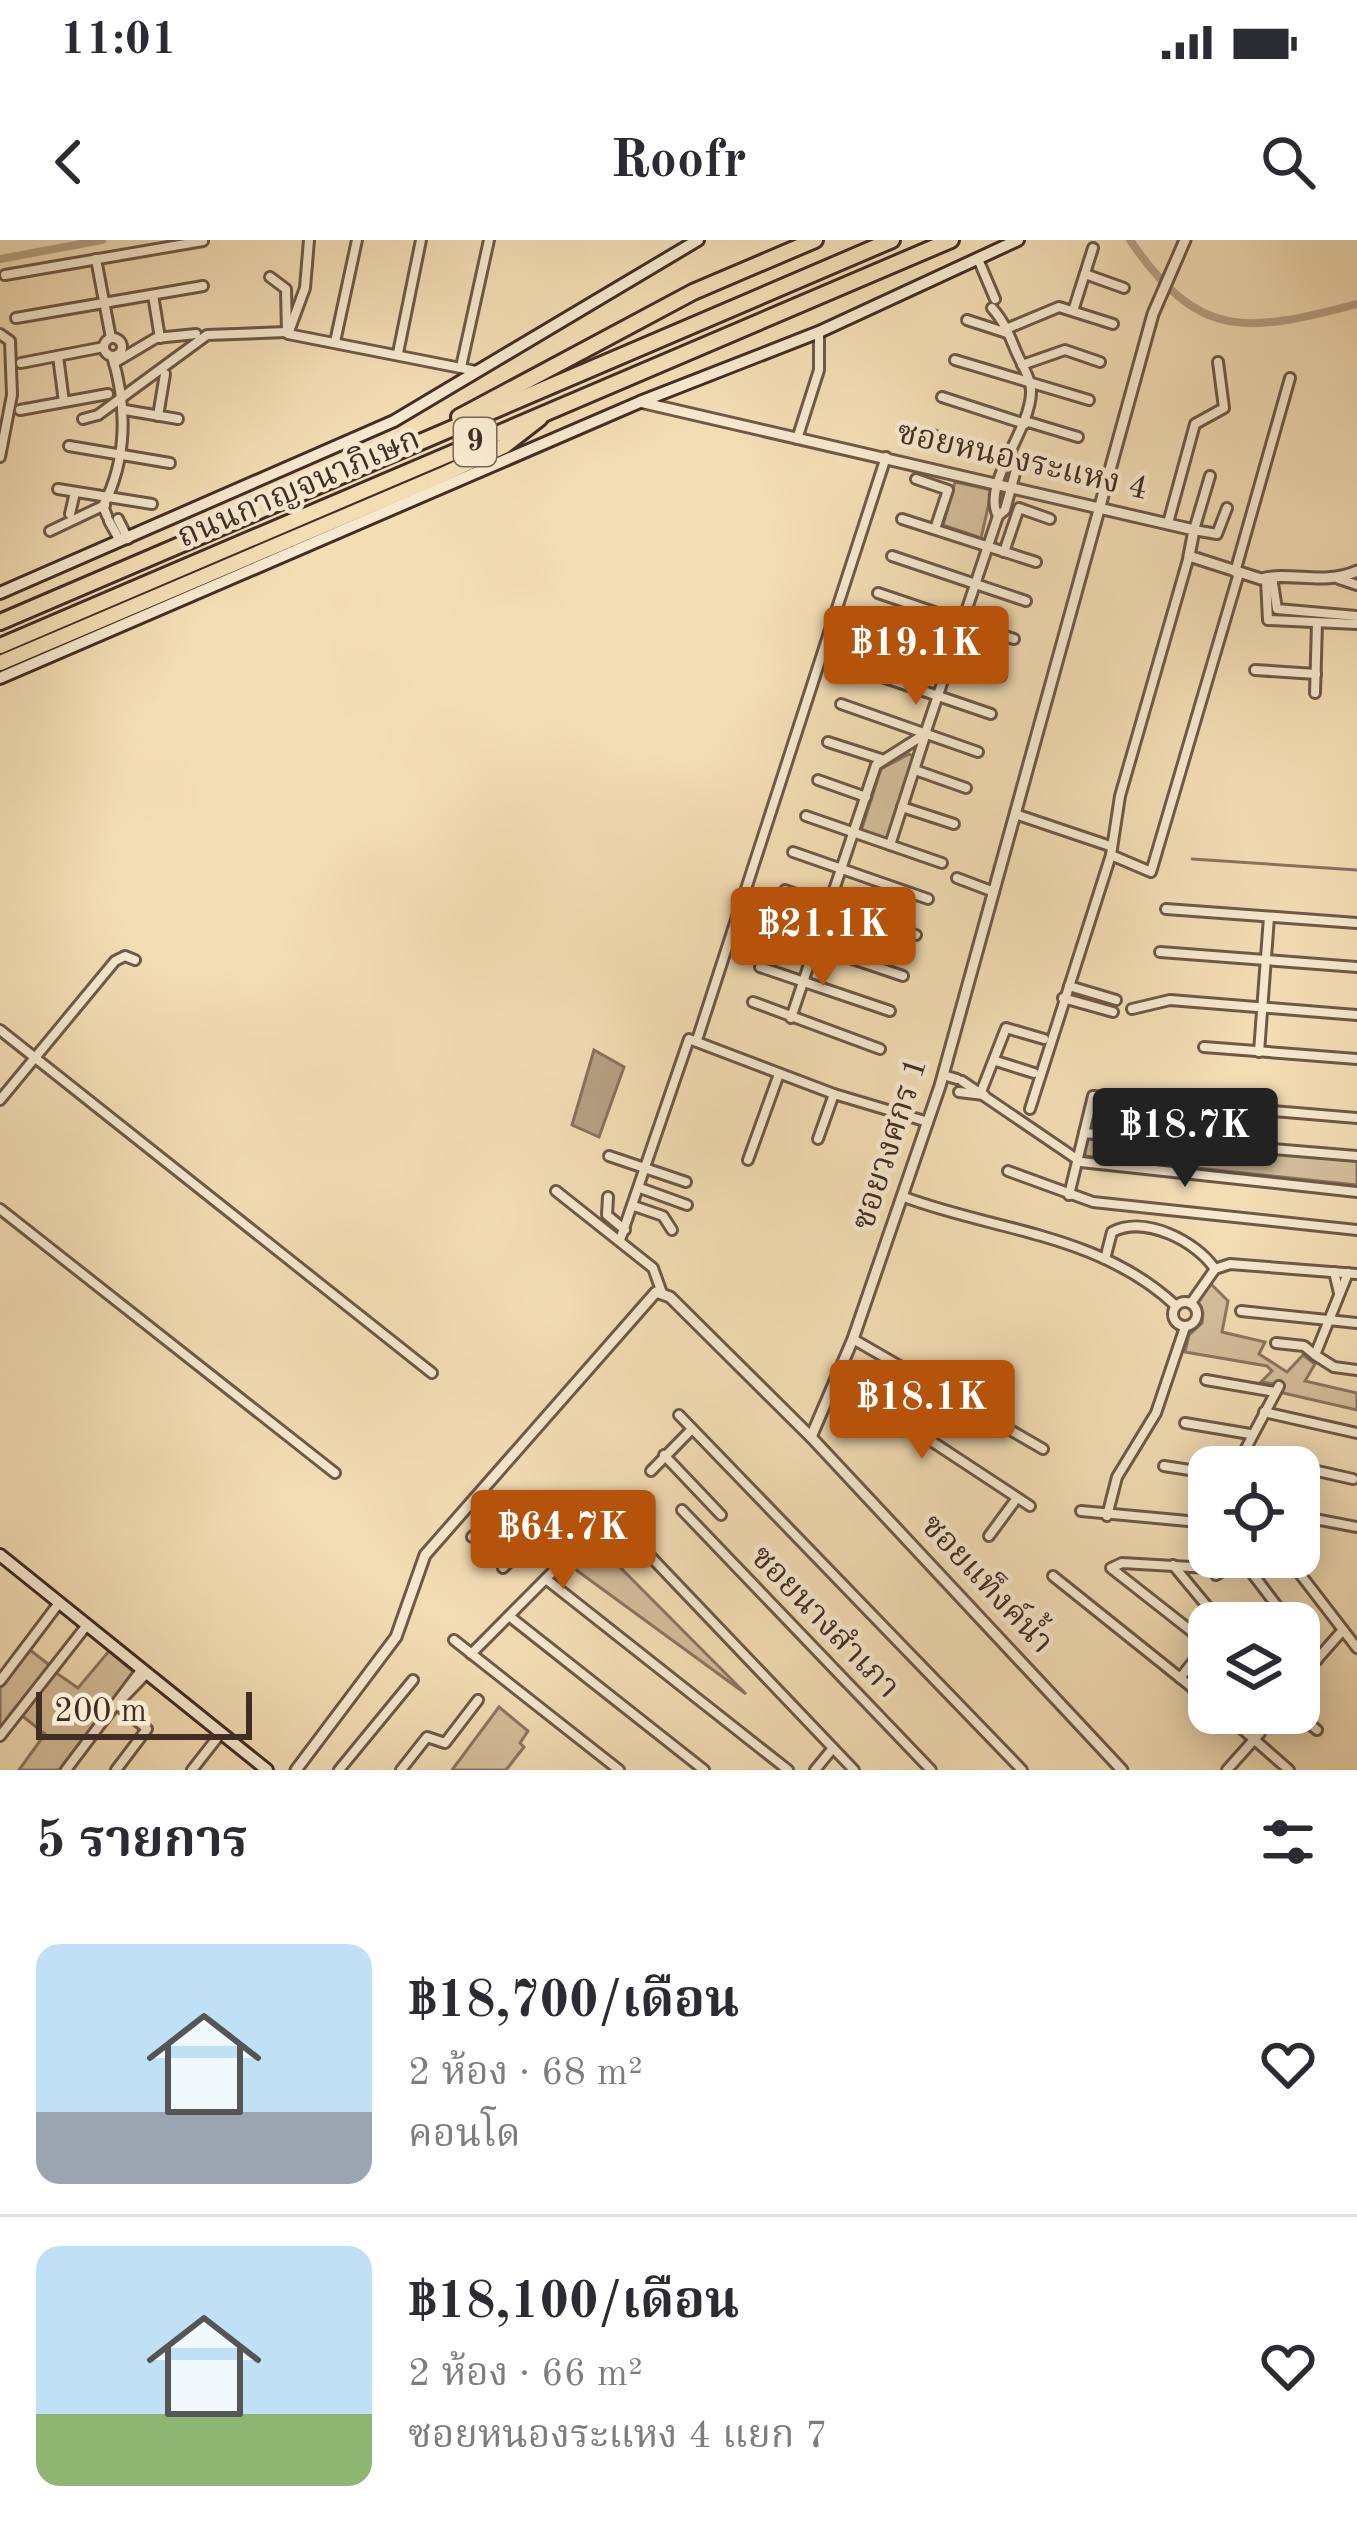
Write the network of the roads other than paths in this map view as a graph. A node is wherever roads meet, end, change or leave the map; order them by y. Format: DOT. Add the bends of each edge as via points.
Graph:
graph roads {
  1 [pos="309,240"];
  2 [pos="357,240"];
  3 [pos="421,240"];
  4 [pos="489,240"];
  5 [pos="698,240"];
  6 [pos="815,240"];
  7 [pos="892,240"];
  8 [pos="950,240"];
  9 [pos="1018,240"];
  10 [pos="1185,240"];
  11 [pos="203,241"];
  12 [pos="1093,248"];
  13 [pos="977,258"];
  14 [pos="96,259"];
  15 [pos="1085,274"];
  16 [pos="5,275"];
  17 [pos="270,278"];
  18 [pos="203,286"];
  19 [pos="1124,287"];
  20 [pos="153,295"];
  21 [pos="105,303"];
  22 [pos="1073,311"];
  23 [pos="16,317"];
  24 [pos="968,320"];
  25 [pos="1112,324"];
  26 [pos="1007,331"];
  27 [pos="819,332"];
  28 [pos="287,333"];
  29 [pos="0,334"];
  30 [pos="196,334"];
  31 [pos="111,338"];
  32 [pos="160,338"];
  33 [pos="335,342"];
  34 [pos="104,347"];
  35 [pos="398,353"];
  36 [pos="58,356"];
  37 [pos="113,359"];
  38 [pos="956,360"];
  39 [pos="1100,362"];
  40 [pos="1218,362"];
  41 [pos="21,363"];
  42 [pos="1022,365"];
  43 [pos="461,367"];
  44 [pos="476,371"];
  45 [pos="165,374"];
  46 [pos="1290,378"];
  47 [pos="1030,382"];
  48 [pos="108,394"];
  49 [pos="124,394"];
  50 [pos="942,397"];
  51 [pos="1089,400"];
  52 [pos="64,402"];
  53 [pos="640,402"];
  54 [pos="20,410"];
  55 [pos="125,410"];
  56 [pos="549,411"];
  57 [pos="158,416"];
  58 [pos="83,419"];
  59 [pos="178,419"];
  60 [pos="1025,423"];
  61 [pos="932,435"];
  62 [pos="1078,437"];
  63 [pos="424,439"];
  64 [pos="797,439"];
  65 [pos="69,446"];
  66 [pos="118,453"];
  67 [pos="0,457"];
  68 [pos="886,457"];
  69 [pos="1011,459"];
  70 [pos="170,463"];
  71 [pos="1065,475"];
  72 [pos="1210,476"];
  73 [pos="916,479"];
  74 [pos="997,483"];
  75 [pos="1012,486"];
  76 [pos="58,489"];
  77 [pos="75,492"];
  78 [pos="152,504"];
  79 [pos="1103,505"];
  80 [pos="110,507"];
  81 [pos="1226,508"];
  82 [pos="70,514"];
  83 [pos="998,516"];
  84 [pos="902,519"];
  85 [pos="1050,519"];
  86 [pos="1168,523"];
  87 [pos="934,529"];
  88 [pos="1194,530"];
  89 [pos="50,531"];
  90 [pos="124,541"];
  91 [pos="988,546"];
  92 [pos="269,549"];
  93 [pos="1004,551"];
  94 [pos="892,556"];
  95 [pos="1189,556"];
  96 [pos="196,562"];
  97 [pos="1036,562"];
  98 [pos="1357,571"];
  99 [pos="1237,572"];
  100 [pos="1269,578"];
  101 [pos="1339,579"];
  102 [pos="976,584"];
  103 [pos="1357,585"];
  104 [pos="0,593"];
  105 [pos="878,593"];
  106 [pos="1026,602"];
  107 [pos="1317,619"];
  108 [pos="1357,620"];
  109 [pos="0,622"];
  110 [pos="963,622"];
  111 [pos="866,630"];
  112 [pos="1014,639"];
  113 [pos="0,646"];
  114 [pos="951,659"];
  115 [pos="0,663"];
  116 [pos="854,667"];
  117 [pos="1255,670"];
  118 [pos="1316,674"];
  119 [pos="1001,676"];
  120 [pos="0,678"];
  121 [pos="1315,693"];
  122 [pos="937,696"];
  123 [pos="841,704"];
  124 [pos="991,714"];
  125 [pos="926,734"];
  126 [pos="828,742"];
  127 [pos="978,752"];
  128 [pos="881,759"];
  129 [pos="914,770"];
  130 [pos="818,780"];
  131 [pos="966,788"];
  132 [pos="866,796"];
  133 [pos="902,807"];
  134 [pos="1015,814"];
  135 [pos="806,816"];
  136 [pos="954,824"];
  137 [pos="854,832"];
  138 [pos="890,845"];
  139 [pos="1111,851"];
  140 [pos="793,852"];
  141 [pos="942,863"];
  142 [pos="842,870"];
  143 [pos="957,878"];
  144 [pos="785,890"];
  145 [pos="994,892"];
  146 [pos="928,899"];
  147 [pos="831,906"];
  148 [pos="1166,909"];
  149 [pos="1269,916"];
  150 [pos="1357,923"];
  151 [pos="770,931"];
  152 [pos="916,935"];
  153 [pos="815,946"];
  154 [pos="1160,952"];
  155 [pos="1264,959"];
  156 [pos="135,960"];
  157 [pos="1357,967"];
  158 [pos="760,968"];
  159 [pos="903,976"];
  160 [pos="802,983"];
  161 [pos="1069,986"];
  162 [pos="1063,998"];
  163 [pos="753,1002"];
  164 [pos="1262,1006"];
  165 [pos="1122,1008"];
  166 [pos="890,1011"];
  167 [pos="1357,1015"];
  168 [pos="790,1018"];
  169 [pos="0,1030"];
  170 [pos="1044,1039"];
  171 [pos="697,1040"];
  172 [pos="1204,1047"];
  173 [pos="880,1049"];
  174 [pos="1258,1052"];
  175 [pos="34,1057"];
  176 [pos="1357,1060"];
  177 [pos="995,1061"];
  178 [pos="779,1073"];
  179 [pos="1034,1073"];
  180 [pos="948,1086"];
  181 [pos="834,1094"];
  182 [pos="983,1094"];
  183 [pos="0,1100"];
  184 [pos="1030,1108"];
  185 [pos="1357,1118"];
  186 [pos="928,1122"];
  187 [pos="1084,1133"];
  188 [pos="818,1139"];
  189 [pos="609,1156"];
  190 [pos="1357,1156"];
  191 [pos="748,1160"];
  192 [pos="1081,1162"];
  193 [pos="646,1170"];
  194 [pos="1008,1171"];
  195 [pos="686,1182"];
  196 [pos="640,1188"];
  197 [pos="556,1191"];
  198 [pos="1357,1192"];
  199 [pos="1069,1195"];
  200 [pos="608,1197"];
  201 [pos="904,1197"];
  202 [pos="687,1205"];
  203 [pos="634,1206"];
  204 [pos="0,1209"];
  205 [pos="672,1230"];
  206 [pos="1357,1230"];
  207 [pos="622,1235"];
  208 [pos="1105,1259"];
  209 [pos="1215,1269"];
  210 [pos="1334,1271"];
  211 [pos="1353,1274"];
  212 [pos="662,1293"];
  213 [pos="1339,1293"];
  214 [pos="1191,1303"];
  215 [pos="1176,1306"];
  216 [pos="1241,1311"];
  217 [pos="1332,1319"];
  218 [pos="1357,1323"];
  219 [pos="1185,1327"];
  220 [pos="854,1340"];
  221 [pos="1276,1343"];
  222 [pos="1315,1355"];
  223 [pos="1357,1370"];
  224 [pos="432,1373"];
  225 [pos="837,1379"];
  226 [pos="1206,1380"];
  227 [pos="1264,1412"];
  228 [pos="679,1415"];
  229 [pos="1185,1423"];
  230 [pos="692,1429"];
  231 [pos="1357,1433"];
  232 [pos="1250,1434"];
  233 [pos="811,1437"];
  234 [pos="1245,1446"];
  235 [pos="1043,1449"];
  236 [pos="664,1455"];
  237 [pos="1164,1466"];
  238 [pos="1188,1470"];
  239 [pos="651,1471"];
  240 [pos="335,1472"];
  241 [pos="1320,1472"];
  242 [pos="1353,1479"];
  243 [pos="482,1491"];
  244 [pos="1113,1494"];
  245 [pos="1017,1498"];
  246 [pos="625,1499"];
  247 [pos="1030,1506"];
  248 [pos="500,1510"];
  249 [pos="682,1510"];
  250 [pos="1081,1511"];
  251 [pos="610,1514"];
  252 [pos="721,1515"];
  253 [pos="1107,1516"];
  254 [pos="1133,1517"];
  255 [pos="1320,1520"];
  256 [pos="1188,1521"];
  257 [pos="515,1526"];
  258 [pos="1357,1527"];
  259 [pos="988,1536"];
  260 [pos="472,1537"];
  261 [pos="488,1551"];
  262 [pos="0,1556"];
  263 [pos="1173,1565"];
  264 [pos="503,1568"];
  265 [pos="1053,1576"];
  266 [pos="1303,1578"];
  267 [pos="546,1579"];
  268 [pos="1204,1602"];
  269 [pos="1274,1602"];
  270 [pos="59,1603"];
  271 [pos="509,1616"];
  272 [pos="87,1625"];
  273 [pos="1188,1628"];
  274 [pos="1343,1630"];
  275 [pos="454,1640"];
  276 [pos="1357,1648"];
  277 [pos="471,1654"];
  278 [pos="1320,1657"];
  279 [pos="1188,1668"];
  280 [pos="144,1671"];
  281 [pos="1180,1678"];
  282 [pos="413,1680"];
  283 [pos="0,1681"];
  284 [pos="1188,1684"];
  285 [pos="478,1700"];
  286 [pos="119,1703"];
  287 [pos="221,1733"];
  288 [pos="1259,1734"];
  289 [pos="0,1736"];
  290 [pos="832,1748"];
  291 [pos="66,1770"];
  292 [pos="116,1770"];
  293 [pos="192,1770"];
  294 [pos="267,1770"];
  295 [pos="296,1770"];
  296 [pos="339,1770"];
  297 [pos="401,1770"];
  298 [pos="619,1770"];
  299 [pos="704,1770"];
  300 [pos="788,1770"];
  301 [pos="815,1770"];
  302 [pos="854,1770"];
  303 [pos="931,1770"];
  304 [pos="1022,1770"];
  305 [pos="1122,1770"];
  306 [pos="1227,1770"];
  307 [pos="1289,1770"];
  1 -- 28 [label="street" via="304,288"];
  2 -- 33 [label="street"];
  3 -- 35 [label="street"];
  4 -- 43 [label="street"];
  5 -- 44 [label="main road"];
  6 -- 63 [label="highway" via="693,292"];
  7 -- 63 [label="highway, ถนนกาญจนาภิเษก / 9"];
  8 -- 56 [label="highway, ถนนกาญจนาภิเษก / 9"];
  9 -- 13 [label="main road"];
  10 -- 79 [label="street, ซอยวงศกร 1" via="1154,314"];
  11 -- 14 [label="street"];
  12 -- 15 [label="street"];
  13 -- 26 [label="street"];
  13 -- 27 [label="main road"];
  14 -- 16 [label="street"];
  14 -- 21 [label="street"];
  15 -- 19 [label="street"];
  15 -- 22 [label="street"];
  17 -- 28 [label="street" via="288,295"];
  18 -- 20 [label="street"];
  20 -- 21 [label="street"];
  20 -- 32 [label="street"];
  21 -- 23 [label="street"];
  21 -- 31 [label="street"];
  22 -- 25 [label="street"];
  22 -- 26 [label="street" via="1059,307"];
  24 -- 26 [label="street"];
  26 -- 42 [label="street"];
  27 -- 53 [label="main road"];
  27 -- 64 [label="street" via="819,370"];
  28 -- 33 [label="street"];
  28 -- 49 [label="street" via="207,335"];
  29 -- 67 [label="street" via="10,341 13,370"];
  30 -- 32 [label="street"];
  31 -- 34 [label="street"];
  31 -- 37 [label="street" via="122,346"];
  32 -- 37 [label="street"];
  33 -- 35 [label="street"];
  34 -- 36 [label="street"];
  34 -- 37 [label="street"];
  35 -- 43 [label="street"];
  36 -- 41 [label="street"];
  36 -- 52 [label="street"];
  37 -- 49 [label="street"];
  38 -- 47 [label="street"];
  39 -- 42 [label="street" via="1065,350"];
  40 -- 86 [label="street" via="1224,408 1196,424"];
  42 -- 47 [label="street"];
  43 -- 44 [label="street"];
  44 -- 90 [label="main road" via="378,429"];
  45 -- 57 [label="street"];
  46 -- 99 [label="street"];
  47 -- 51 [label="street"];
  47 -- 60 [label="street"];
  48 -- 52 [label="street"];
  49 -- 55 [label="street"];
  49 -- 58 [label="street"];
  50 -- 60 [label="street"];
  52 -- 54 [label="street"];
  53 -- 64 [label="street, ซอยหนองระแหง 4"];
  53 -- 120 [label="main road"];
  55 -- 57 [label="street"];
  55 -- 66 [label="street"];
  56 -- 92 [label="highway" via="504,446"];
  56 -- 96 [label="highway, ถนนกาญจนาภิเษก / 9"];
  57 -- 59 [label="street"];
  60 -- 62 [label="street"];
  60 -- 69 [label="street"];
  61 -- 69 [label="street"];
  63 -- 109 [label="highway, ถนนกาญจนาภิเษก / 9"];
  64 -- 68 [label="street, ซอยหนองระแหง 4"];
  65 -- 66 [label="street"];
  66 -- 70 [label="street"];
  66 -- 80 [label="street"];
  68 -- 74 [label="street, ซอยหนองระแหง 4"];
  68 -- 171 [label="street"];
  69 -- 71 [label="street"];
  69 -- 74 [label="street"];
  69 -- 75 [label="street"];
  72 -- 88 [label="street"];
  73 -- 87 [label="street" via="948,490"];
  74 -- 75 [label="street, ซอยหนองระแหง 4"];
  74 -- 83 [label="street"];
  75 -- 79 [label="street, ซอยหนองระแหง 4"];
  75 -- 83 [label="street"];
  76 -- 77 [label="street"];
  77 -- 80 [label="street"];
  77 -- 82 [label="street"];
  78 -- 80 [label="street"];
  79 -- 86 [label="street, ซอยหนองระแหง 4"];
  79 -- 134 [label="street, ซอยวงศกร 1"];
  80 -- 89 [label="street"];
  80 -- 90 [label="street"];
  81 -- 88 [label="street" via="1217,534"];
  83 -- 91 [label="street"];
  84 -- 87 [label="street"];
  85 -- 93 [label="street" via="1019,508"];
  86 -- 88 [label="street, ซอยหนองระแหง 4"];
  87 -- 91 [label="street"];
  88 -- 95 [label="street"];
  90 -- 104 [label="main road"];
  91 -- 93 [label="street"];
  91 -- 102 [label="street"];
  92 -- 96 [label="highway"];
  92 -- 115 [label="highway"];
  93 -- 97 [label="street"];
  94 -- 102 [label="street"];
  95 -- 99 [label="street"];
  95 -- 139 [label="street"];
  96 -- 113 [label="highway, ถนนกาญจนาภิเษก / 9"];
  98 -- 101 [label="street"];
  99 -- 100 [label="street"];
  99 -- 139 [label="street" via="1150,872"];
  100 -- 101 [label="street"];
  100 -- 107 [label="street" via="1277,609"];
  100 -- 107 [label="street" via="1264,616"];
  101 -- 103 [label="street"];
  102 -- 106 [label="street"];
  102 -- 110 [label="street"];
  105 -- 110 [label="street"];
  107 -- 108 [label="street"];
  107 -- 118 [label="street"];
  110 -- 112 [label="street"];
  110 -- 114 [label="street"];
  111 -- 114 [label="street"];
  114 -- 119 [label="street"];
  114 -- 122 [label="street"];
  116 -- 122 [label="street"];
  117 -- 118 [label="street"];
  118 -- 121 [label="street"];
  122 -- 124 [label="street"];
  122 -- 125 [label="street"];
  123 -- 125 [label="street"];
  125 -- 127 [label="street"];
  125 -- 128 [label="street"];
  125 -- 129 [label="street"];
  126 -- 128 [label="street"];
  128 -- 132 [label="street"];
  129 -- 131 [label="street"];
  129 -- 133 [label="street"];
  130 -- 132 [label="street"];
  132 -- 137 [label="street"];
  133 -- 136 [label="street"];
  133 -- 138 [label="street"];
  134 -- 139 [label="street"];
  134 -- 145 [label="street, ซอยวงศกร 1"];
  135 -- 137 [label="street"];
  137 -- 138 [label="street"];
  137 -- 142 [label="street"];
  138 -- 141 [label="street"];
  139 -- 161 [label="street"];
  140 -- 142 [label="street"];
  142 -- 146 [label="street"];
  142 -- 147 [label="street"];
  143 -- 145 [label="street"];
  144 -- 147 [label="street"];
  145 -- 180 [label="street, ซอยวงศกร 1"];
  147 -- 152 [label="street"];
  147 -- 153 [label="street"];
  148 -- 149 [label="street"];
  149 -- 150 [label="street"];
  149 -- 155 [label="street"];
  151 -- 153 [label="street"];
  153 -- 159 [label="street"];
  153 -- 160 [label="street"];
  154 -- 155 [label="street"];
  155 -- 157 [label="street"];
  155 -- 164 [label="street"];
  156 -- 175 [label="street" via="115,961"];
  158 -- 160 [label="street"];
  160 -- 166 [label="street"];
  160 -- 168 [label="street"];
  161 -- 162 [label="street"];
  161 -- 165 [label="street"];
  162 -- 165 [label="street"];
  162 -- 184 [label="street"];
  163 -- 168 [label="street"];
  164 -- 165 [label="street" via="1164,1000"];
  164 -- 167 [label="street"];
  164 -- 174 [label="street"];
  168 -- 173 [label="street"];
  169 -- 175 [label="street"];
  170 -- 177 [label="street" via="1006,1028"];
  171 -- 178 [label="street"];
  171 -- 193 [label="street" via="686,1044"];
  172 -- 174 [label="street"];
  174 -- 176 [label="street"];
  175 -- 183 [label="street"];
  175 -- 224 [label="street"];
  177 -- 179 [label="street"];
  177 -- 182 [label="street"];
  178 -- 181 [label="street"];
  178 -- 191 [label="street"];
  180 -- 182 [label="street"];
  180 -- 182 [label="street" via="959,1080"];
  180 -- 186 [label="street, ซอยวงศกร 1"];
  181 -- 186 [label="street"];
  181 -- 188 [label="street"];
  182 -- 192 [label="street"];
  185 -- 187 [label="street" via="1093,1096"];
  186 -- 201 [label="street, ซอยวงศกร 1"];
  187 -- 190 [label="street"];
  187 -- 192 [label="street"];
  189 -- 193 [label="street"];
  192 -- 198 [label="street"];
  192 -- 199 [label="street"];
  193 -- 195 [label="street"];
  193 -- 196 [label="street"];
  194 -- 199 [label="street"];
  196 -- 202 [label="street"];
  196 -- 203 [label="street"];
  197 -- 207 [label="street"];
  199 -- 206 [label="street"];
  200 -- 207 [label="street" via="607,1215"];
  201 -- 208 [label="street" via="968,1221 1006,1222"];
  201 -- 220 [label="street, ซอยวงศกร 1"];
  203 -- 205 [label="street" via="664,1216"];
  203 -- 207 [label="street"];
  204 -- 240 [label="street"];
  207 -- 212 [label="street" via="653,1268"];
  208 -- 209 [label="street" via="1112,1232 1135,1228 1187,1243"];
  208 -- 215 [label="street"];
  209 -- 210 [label="street" via="1246,1263"];
  209 -- 214 [label="street"];
  210 -- 211 [label="street"];
  210 -- 213 [label="street"];
  211 -- 213 [label="street"];
  212 -- 233 [label="street, ซอยแท็งค์น้ำ"];
  212 -- 243 [label="street" via="643,1302"];
  213 -- 217 [label="street"];
  214 -- 215 [label="street"];
  214 -- 219 [label="street" via="1198,1317"];
  215 -- 219 [label="street" via="1175,1321"];
  216 -- 217 [label="street"];
  217 -- 218 [label="street"];
  217 -- 222 [label="street"];
  219 -- 244 [label="street" via="1156,1413"];
  220 -- 225 [label="street, ซอยวงศกร 1"];
  220 -- 235 [label="street"];
  221 -- 222 [label="street"];
  222 -- 223 [label="street"];
  225 -- 233 [label="street, ซอยวงศกร 1"];
  225 -- 245 [label="street"];
  226 -- 227 [label="street" via="1277,1389"];
  227 -- 231 [label="street"];
  227 -- 232 [label="street"];
  228 -- 230 [label="street"];
  229 -- 232 [label="street"];
  230 -- 236 [label="street"];
  230 -- 304 [label="street"];
  232 -- 234 [label="street"];
  233 -- 305 [label="street, ซอยแท็งค์น้ำ"];
  236 -- 239 [label="street"];
  236 -- 252 [label="street"];
  237 -- 238 [label="street"];
  241 -- 242 [label="street"];
  243 -- 248 [label="street"];
  243 -- 295 [label="street" via="425,1555 396,1637"];
  244 -- 253 [label="street"];
  244 -- 254 [label="street"];
  245 -- 247 [label="street"];
  245 -- 259 [label="street"];
  246 -- 251 [label="street"];
  248 -- 257 [label="street"];
  248 -- 260 [label="street"];
  249 -- 303 [label="street, ซอยนางสำเภา"];
  250 -- 253 [label="street"];
  251 -- 267 [label="street"];
  251 -- 290 [label="street"];
  253 -- 254 [label="street"];
  254 -- 256 [label="street"];
  255 -- 258 [label="street"];
  257 -- 261 [label="street"];
  257 -- 264 [label="street" via="529,1542"];
  262 -- 270 [label="main road"];
  263 -- 268 [label="street"];
  263 -- 269 [label="street" via="1212,1572 1242,1559"];
  263 -- 273 [label="street" via="1111,1568"];
  265 -- 281 [label="street"];
  266 -- 274 [label="street"];
  267 -- 271 [label="street"];
  267 -- 300 [label="street"];
  270 -- 272 [label="main road"];
  270 -- 283 [label="street"];
  271 -- 277 [label="street"];
  271 -- 299 [label="street"];
  272 -- 280 [label="main road"];
  272 -- 289 [label="street"];
  274 -- 276 [label="street"];
  274 -- 278 [label="street"];
  275 -- 277 [label="street"];
  277 -- 298 [label="street"];
  279 -- 281 [label="street"];
  280 -- 286 [label="street"];
  280 -- 287 [label="main road"];
  281 -- 284 [label="street"];
  282 -- 296 [label="street"];
  285 -- 297 [label="street" via="445,1743 427,1737"];
  286 -- 291 [label="street"];
  286 -- 292 [label="street" via="147,1729"];
  287 -- 293 [label="street"];
  287 -- 294 [label="main road"];
  288 -- 306 [label="street"];
  288 -- 307 [label="street"];
  290 -- 301 [label="street"];
  290 -- 302 [label="street"];
}
